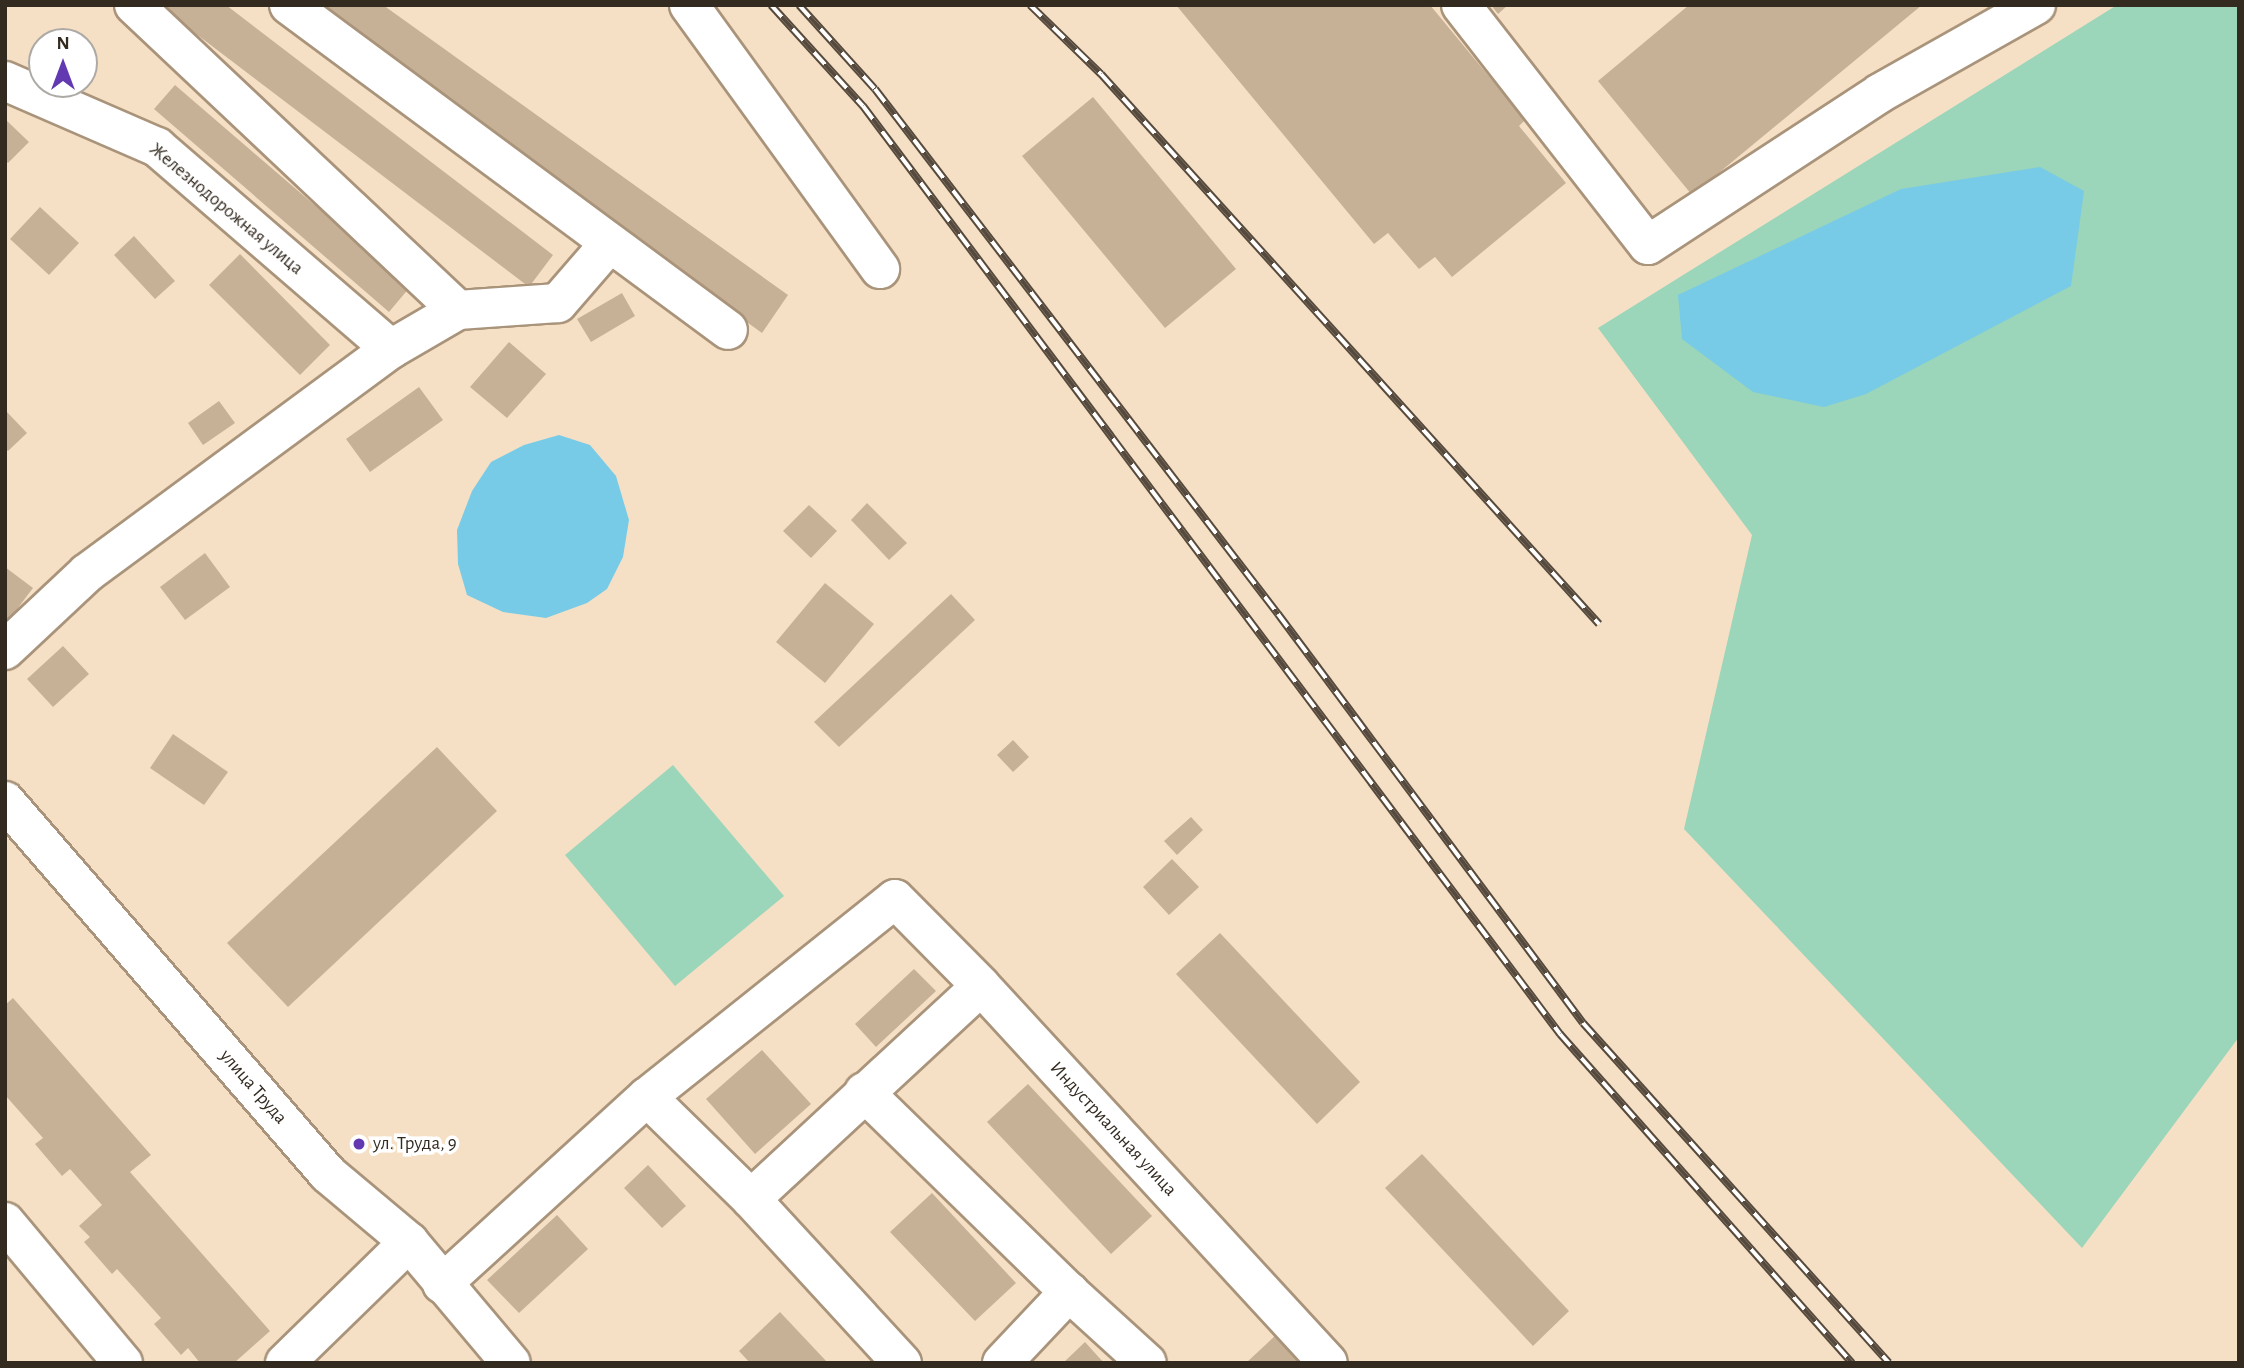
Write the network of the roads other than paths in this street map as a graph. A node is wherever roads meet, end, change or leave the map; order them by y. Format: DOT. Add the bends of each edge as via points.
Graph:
graph roads {
  1 [pos="134,5"];
  2 [pos="289,5"];
  3 [pos="689,5"];
  4 [pos="1461,5"];
  5 [pos="2036,5"];
  6 [pos="5,81"];
  7 [pos="610,243"];
  8 [pos="880,269"];
  9 [pos="458,310"];
  10 [pos="728,330"];
  11 [pos="391,349"];
  12 [pos="5,650"];
  13 [pos="5,801"];
  14 [pos="981,986"];
  15 [pos="864,1092"];
  16 [pos="646,1097"];
  17 [pos="751,1199"];
  18 [pos="5,1222"];
  19 [pos="409,1242"];
  20 [pos="442,1284"];
  21 [pos="1069,1292"];
  22 [pos="123,1363"];
  23 [pos="285,1363"];
  24 [pos="511,1363"];
  25 [pos="902,1363"];
  26 [pos="1002,1363"];
  27 [pos="1147,1363"];
  28 [pos="1328,1363"];
  1 -- 9 [label="street"];
  2 -- 7 [label="street"];
  3 -- 8 [label="street"];
  4 -- 5 [label="street" via="1648,245 1880,93"];
  6 -- 11 [label="street, Железнодорожная улица" via="157,147"];
  7 -- 9 [label="street" via="558,303"];
  7 -- 10 [label="street"];
  9 -- 11 [label="street"];
  11 -- 12 [label="street" via="87,573"];
  13 -- 19 [label="street, улица Труда" via="328,1174"];
  14 -- 15 [label="street"];
  14 -- 16 [label="street, Индустриальная улица" via="895,899"];
  14 -- 28 [label="street, Индустриальная улица"];
  15 -- 17 [label="street"];
  15 -- 21 [label="street"];
  16 -- 17 [label="street"];
  16 -- 20 [label="street"];
  17 -- 25 [label="street"];
  18 -- 22 [label="street"];
  19 -- 20 [label="street, улица Труда"];
  19 -- 23 [label="street"];
  20 -- 24 [label="street, улица Труда"];
  21 -- 26 [label="street"];
  21 -- 27 [label="street"];
}
